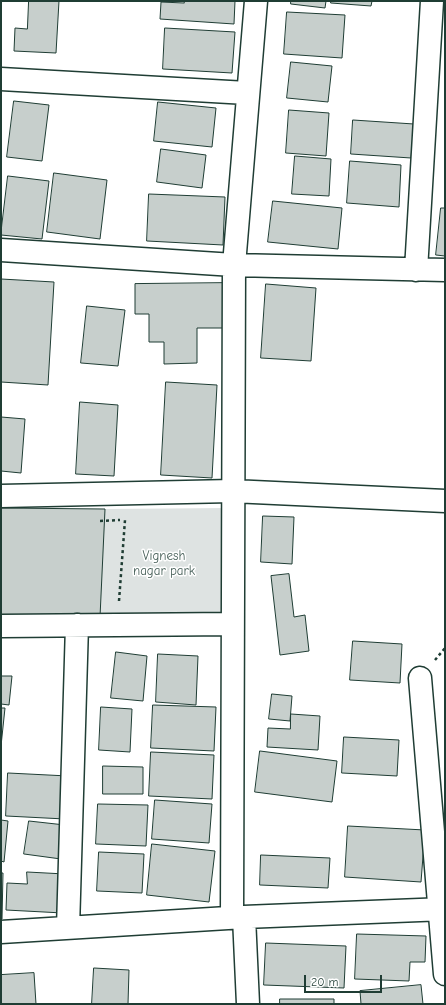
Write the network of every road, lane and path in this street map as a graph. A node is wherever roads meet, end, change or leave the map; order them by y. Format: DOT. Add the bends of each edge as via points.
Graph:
graph roads {
  1 [pos="256,1"];
  2 [pos="432,1"];
  3 [pos="1,79"];
  4 [pos="247,93"];
  5 [pos="1,250"];
  6 [pos="234,265"];
  7 [pos="416,270"];
  8 [pos="445,270"];
  9 [pos="232,491"];
  10 [pos="1,496"];
  11 [pos="445,501"];
  12 [pos="125,520"];
  13 [pos="119,602"];
  14 [pos="232,624"];
  15 [pos="77,625"];
  16 [pos="1,626"];
  17 [pos="420,678"];
  18 [pos="443,909"];
  19 [pos="238,917"];
  20 [pos="68,928"];
  21 [pos="1,932"];
  22 [pos="445,974"];
  23 [pos="248,1004"];
  1 -- 4 [label="street"];
  2 -- 7 [label="street"];
  3 -- 4 [label="street"];
  4 -- 6 [label="street"];
  5 -- 6 [label="street"];
  6 -- 7 [label="street"];
  6 -- 9 [label="street"];
  7 -- 8 [label="street"];
  9 -- 10 [label="street"];
  9 -- 11 [label="street"];
  9 -- 14 [label="street"];
  12 -- 13 [label="path"];
  14 -- 15 [label="street"];
  14 -- 19 [label="street"];
  15 -- 16 [label="street"];
  15 -- 20 [label="street"];
  17 -- 18 [label="street"];
  18 -- 19 [label="street"];
  18 -- 22 [label="street"];
  19 -- 20 [label="street"];
  19 -- 23 [label="street"];
  20 -- 21 [label="street"];
}
